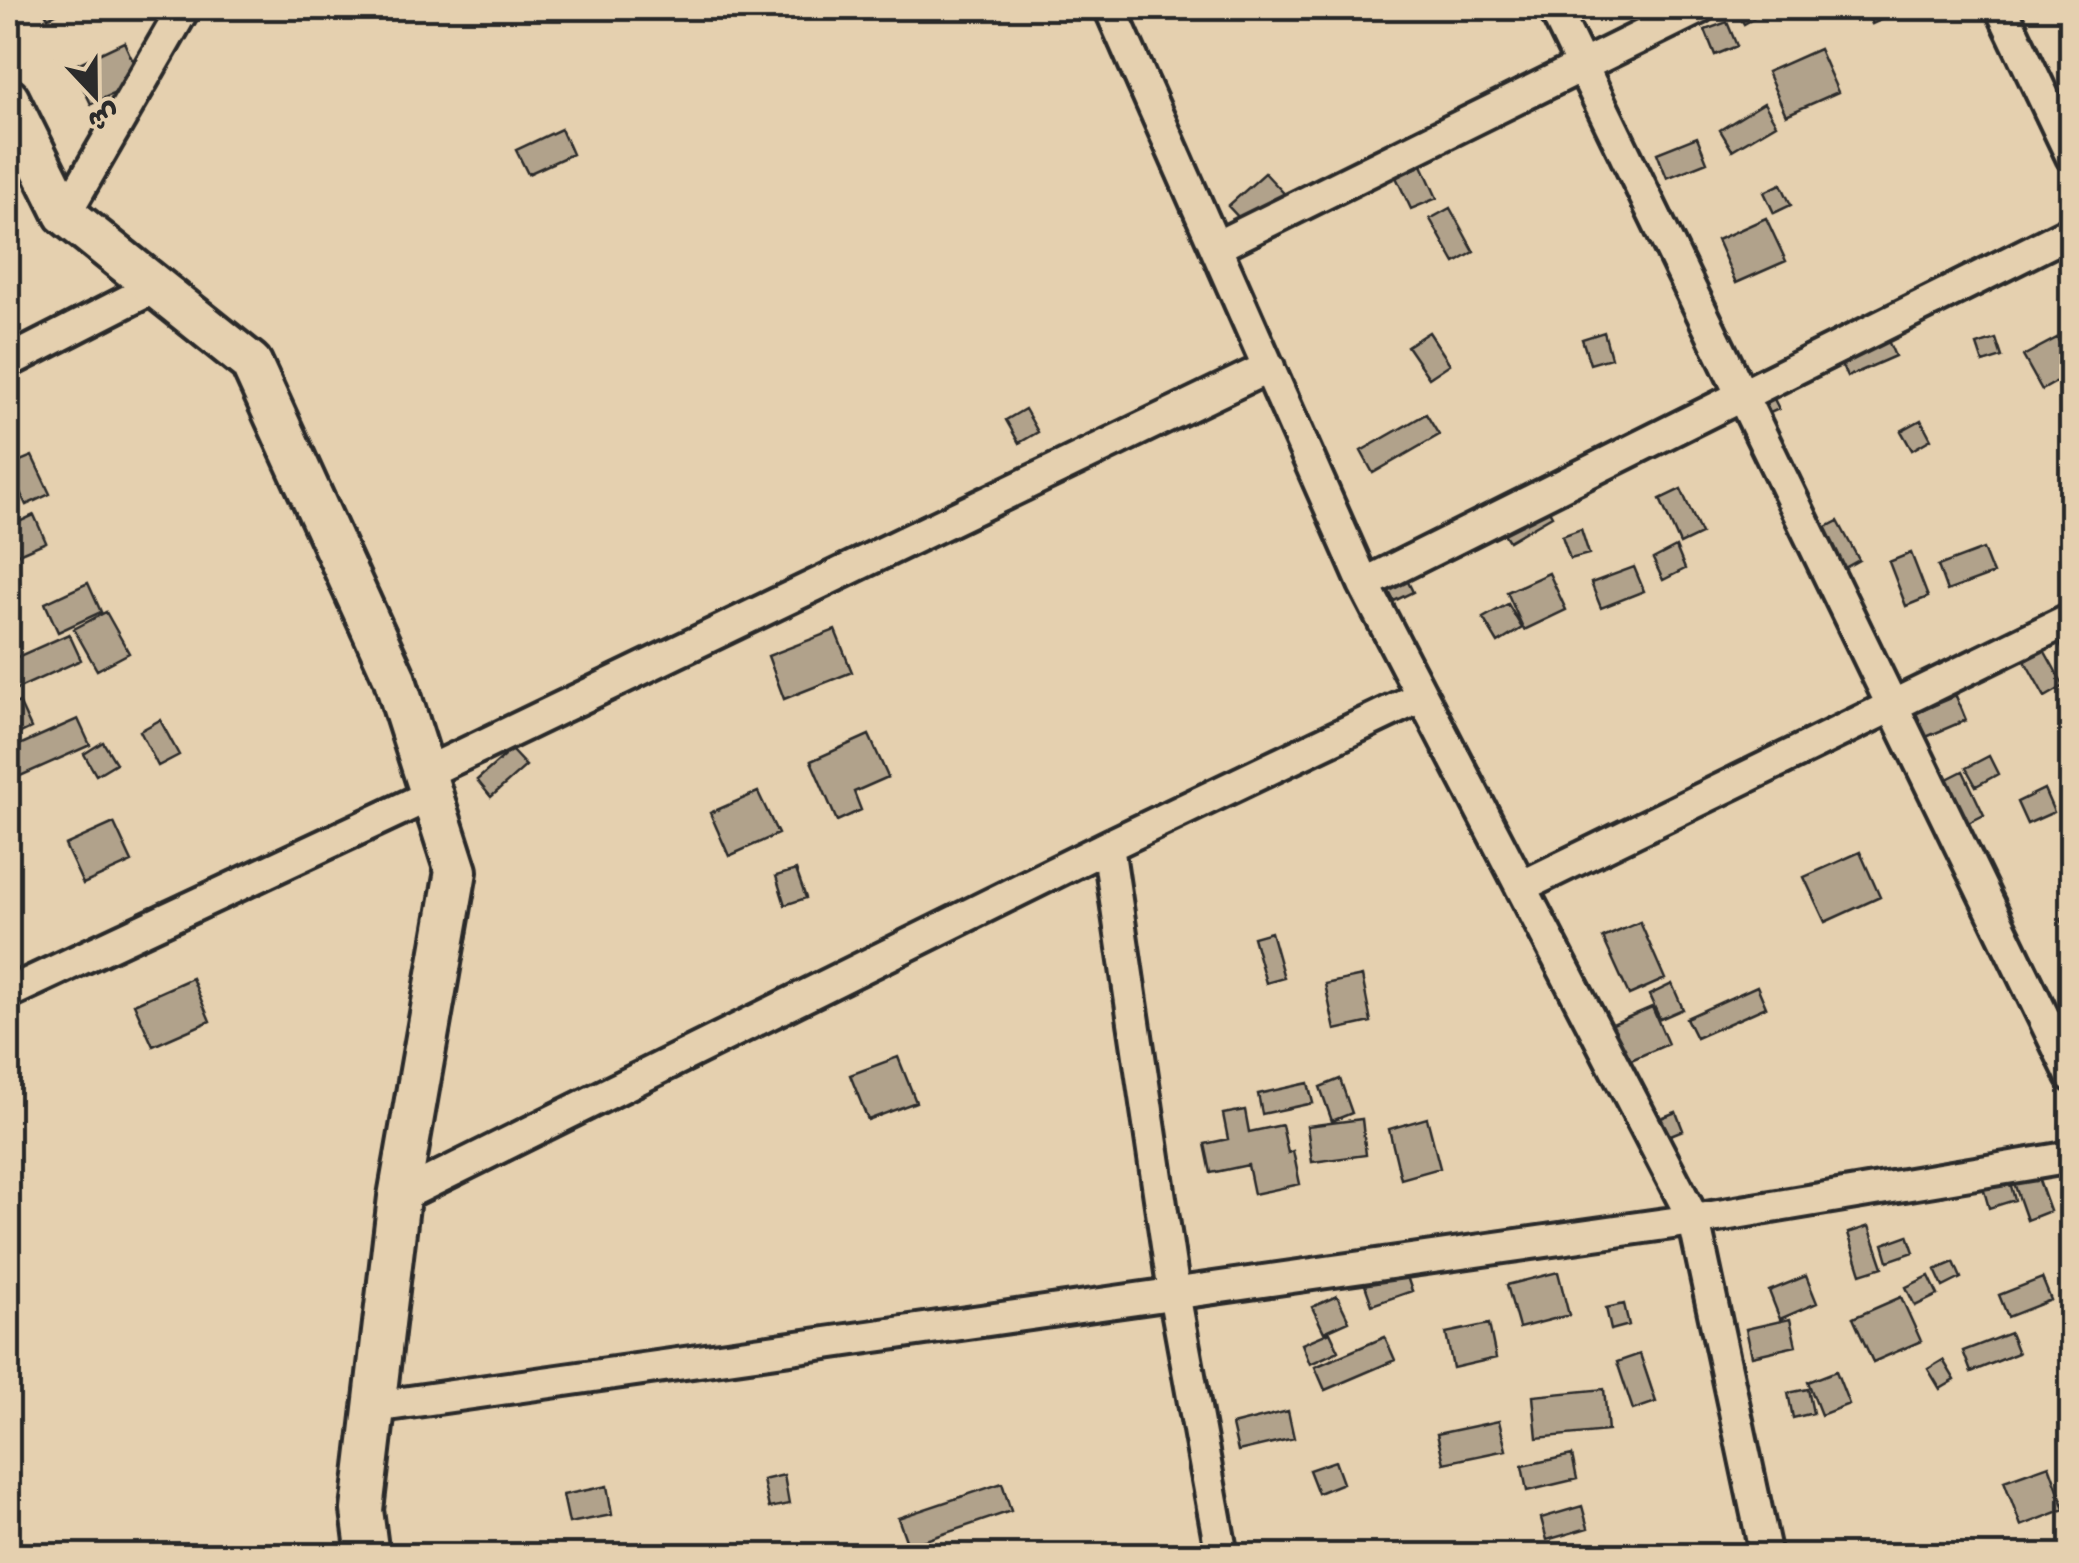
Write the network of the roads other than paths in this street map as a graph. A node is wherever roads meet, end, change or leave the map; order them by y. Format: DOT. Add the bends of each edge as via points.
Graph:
graph roads {
  1 [pos="184,8"];
  2 [pos="1110,8"];
  3 [pos="1554,8"];
  4 [pos="1698,8"];
  5 [pos="2001,8"];
  6 [pos="1582,65"];
  7 [pos="8,100"];
  8 [pos="2072,157"];
  9 [pos="64,214"];
  10 [pos="2072,231"];
  11 [pos="1216,248"];
  12 [pos="155,287"];
  13 [pos="8,362"];
  14 [pos="1269,367"];
  15 [pos="1742,395"];
  16 [pos="1364,584"];
  17 [pos="2072,618"];
  18 [pos="1422,696"];
  19 [pos="1892,705"];
  20 [pos="428,784"];
  21 [pos="1108,846"];
  22 [pos="1521,887"];
  23 [pos="8,993"];
  24 [pos="2072,1076"];
  25 [pos="2072,1157"];
  26 [pos="399,1197"];
  27 [pos="1694,1220"];
  28 [pos="1174,1293"];
  29 [pos="374,1407"];
  30 [pos="368,1556"];
  31 [pos="1222,1556"];
  32 [pos="1766,1556"];
  1 -- 9 [label="street"];
  2 -- 11 [label="street"];
  3 -- 6 [label="street"];
  4 -- 6 [label="street"];
  5 -- 8 [label="street"];
  6 -- 11 [label="street"];
  6 -- 15 [label="street"];
  7 -- 9 [label="street"];
  9 -- 12 [label="street"];
  10 -- 15 [label="street"];
  11 -- 14 [label="street"];
  12 -- 13 [label="street"];
  12 -- 20 [label="street" via="251,363 394,677"];
  14 -- 16 [label="street"];
  14 -- 20 [label="street"];
  15 -- 16 [label="street"];
  15 -- 19 [label="street"];
  16 -- 18 [label="street"];
  17 -- 19 [label="street"];
  18 -- 21 [label="street"];
  18 -- 22 [label="street"];
  19 -- 22 [label="street"];
  19 -- 24 [label="street"];
  20 -- 23 [label="street"];
  20 -- 26 [label="street" via="456,871"];
  21 -- 26 [label="street"];
  21 -- 28 [label="street"];
  22 -- 27 [label="street"];
  25 -- 27 [label="street"];
  26 -- 29 [label="street"];
  27 -- 28 [label="street"];
  27 -- 32 [label="street"];
  28 -- 29 [label="street"];
  28 -- 31 [label="street"];
  29 -- 30 [label="street" via="362,1510"];
}
